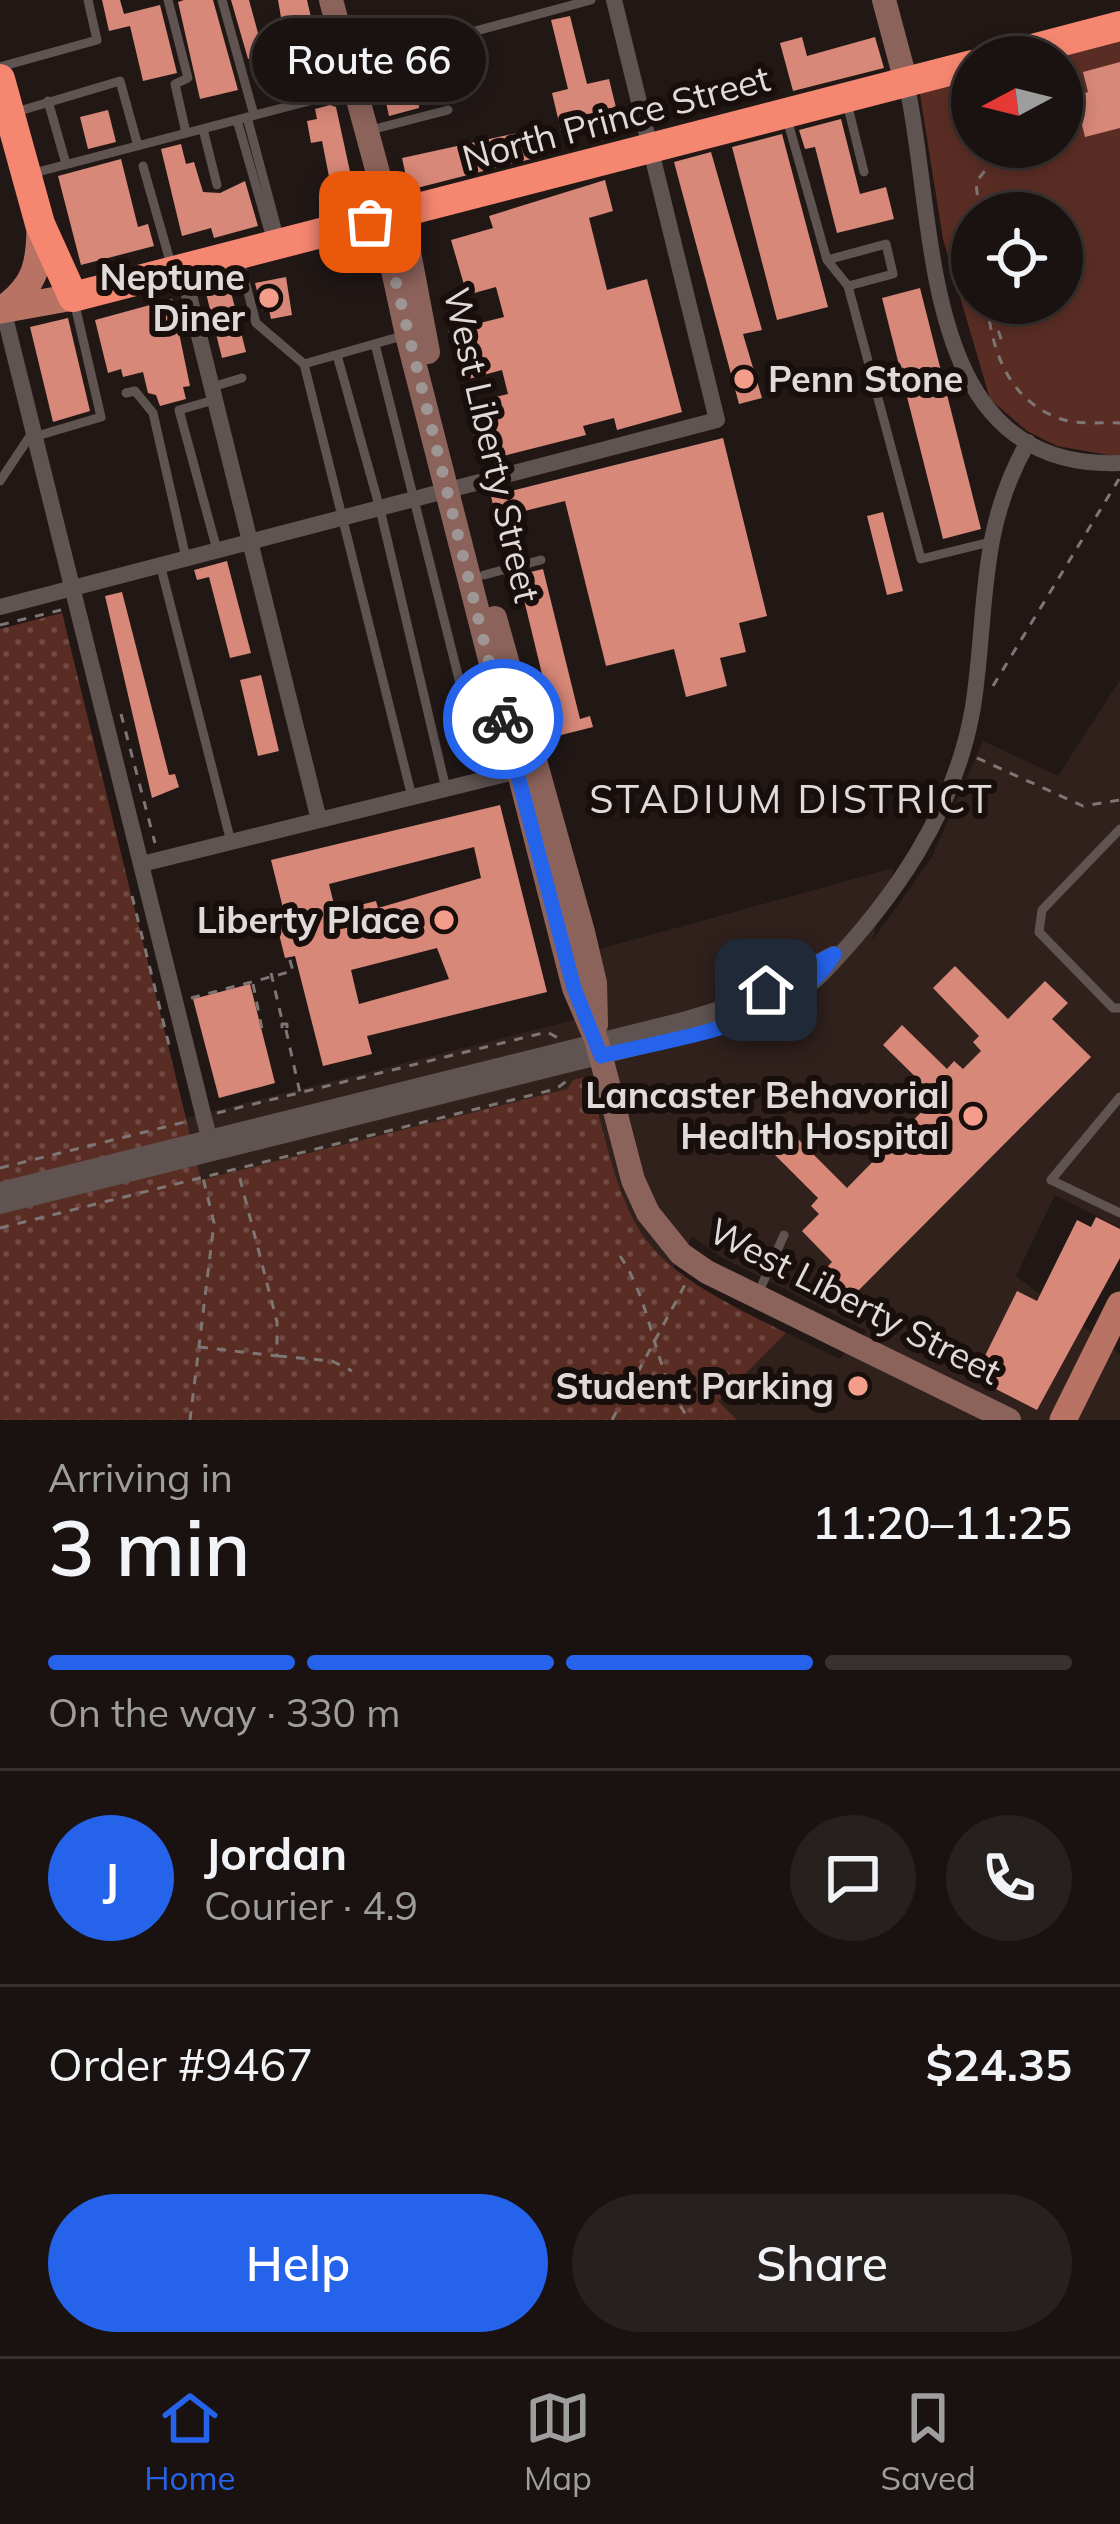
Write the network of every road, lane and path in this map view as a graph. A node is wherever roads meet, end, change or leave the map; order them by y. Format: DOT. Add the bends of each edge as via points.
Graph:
graph roads {
  1 [pos="88,0"];
  2 [pos="169,0"];
  3 [pos="222,0"];
  4 [pos="331,0"];
  5 [pos="587,0"];
  6 [pos="614,0"];
  7 [pos="884,0"];
  8 [pos="1120,26"];
  9 [pos="1082,36"];
  10 [pos="0,67"];
  11 [pos="951,70"];
  12 [pos="353,77"];
  13 [pos="0,79"];
  14 [pos="906,82"];
  15 [pos="845,98"];
  16 [pos="48,100"];
  17 [pos="448,110"];
  18 [pos="786,113"];
  19 [pos="5,117"];
  20 [pos="246,117"];
  21 [pos="202,129"];
  22 [pos="367,131"];
  23 [pos="186,133"];
  24 [pos="138,146"];
  25 [pos="650,148"];
  26 [pos="66,164"];
  27 [pos="142,166"];
  28 [pos="864,172"];
  29 [pos="26,175"];
  30 [pos="218,185"];
  31 [pos="390,218"];
  32 [pos="40,224"];
  33 [pos="277,246"];
  34 [pos="239,256"];
  35 [pos="826,260"];
  36 [pos="178,272"];
  37 [pos="848,286"];
  38 [pos="74,297"];
  39 [pos="2,310"];
  40 [pos="989,324"];
  41 [pos="999,324"];
  42 [pos="415,333"];
  43 [pos="1000,337"];
  44 [pos="991,339"];
  45 [pos="375,344"];
  46 [pos="1003,345"];
  47 [pos="337,355"];
  48 [pos="304,364"];
  49 [pos="242,378"];
  50 [pos="126,393"];
  51 [pos="214,393"];
  52 [pos="179,410"];
  53 [pos="153,416"];
  54 [pos="1120,423"];
  55 [pos="36,433"];
  56 [pos="1028,442"];
  57 [pos="1120,463"];
  58 [pos="1120,477"];
  59 [pos="0,481"];
  60 [pos="454,490"];
  61 [pos="413,500"];
  62 [pos="380,509"];
  63 [pos="342,518"];
  64 [pos="251,542"];
  65 [pos="990,542"];
  66 [pos="217,550"];
  67 [pos="186,558"];
  68 [pos="541,560"];
  69 [pos="160,564"];
  70 [pos="484,575"];
  71 [pos="76,588"];
  72 [pos="0,607"];
  73 [pos="64,615"];
  74 [pos="0,625"];
  75 [pos="986,697"];
  76 [pos="117,699"];
  77 [pos="970,755"];
  78 [pos="524,769"];
  79 [pos="484,779"];
  80 [pos="446,788"];
  81 [pos="412,797"];
  82 [pos="1120,800"];
  83 [pos="319,820"];
  84 [pos="1120,829"];
  85 [pos="231,842"];
  86 [pos="165,844"];
  87 [pos="142,864"];
  88 [pos="132,887"];
  89 [pos="289,957"];
  90 [pos="271,975"];
  91 [pos="770,978"];
  92 [pos="253,982"];
  93 [pos="735,994"];
  94 [pos="189,998"];
  95 [pos="1120,1008"];
  96 [pos="263,1034"];
  97 [pos="567,1038"];
  98 [pos="599,1049"];
  99 [pos="172,1056"];
  100 [pos="575,1073"];
  101 [pos="300,1094"];
  102 [pos="1120,1097"];
  103 [pos="186,1114"];
  104 [pos="217,1114"];
  105 [pos="210,1144"];
  106 [pos="0,1168"];
  107 [pos="237,1169"];
  108 [pos="203,1178"];
  109 [pos="0,1190"];
  110 [pos="0,1206"];
  111 [pos="1120,1213"];
  112 [pos="0,1228"];
  113 [pos="784,1235"];
  114 [pos="620,1256"];
  115 [pos="688,1280"];
  116 [pos="758,1297"];
  117 [pos="1120,1305"];
  118 [pos="651,1338"];
  119 [pos="199,1347"];
  120 [pos="1108,1349"];
  121 [pos="277,1356"];
  122 [pos="352,1371"];
  123 [pos="190,1420"];
  124 [pos="612,1420"];
  125 [pos="690,1420"];
  126 [pos="1009,1420"];
  127 [pos="1063,1420"];
  1 -- 10 [label="lane" via="97,40"];
  2 -- 23 [label="lane" via="188,78 175,84"];
  3 -- 20 [label="lane"];
  4 -- 12 [label="main road, West Liberty Street"];
  5 -- 12 [label="lane"];
  6 -- 25 [label="street"];
  7 -- 14 [label="main road"];
  8 -- 9 [label="highway"];
  11 -- 14 [label="highway, North Prince Street"];
  12 -- 20 [label="lane"];
  12 -- 22 [label="main road, West Liberty Street"];
  13 -- 19 [label="highway"];
  14 -- 15 [label="highway, North Prince Street"];
  14 -- 56 [label="street" via="930,243 959,364 984,410"];
  15 -- 18 [label="highway, North Prince Street"];
  15 -- 28 [label="lane"];
  16 -- 19 [label="lane"];
  16 -- 24 [label="lane" via="120,81"];
  16 -- 26 [label="lane"];
  17 -- 22 [label="lane"];
  18 -- 25 [label="highway, North Prince Street"];
  18 -- 35 [label="lane"];
  19 -- 29 [label="highway"];
  20 -- 21 [label="lane"];
  20 -- 33 [label="lane"];
  21 -- 23 [label="lane"];
  21 -- 30 [label="lane"];
  22 -- 31 [label="main road, West Liberty Street"];
  23 -- 24 [label="lane"];
  24 -- 26 [label="lane"];
  25 -- 31 [label="highway, North Prince Street"];
  25 -- 60 [label="street" via="718,420"];
  26 -- 29 [label="lane"];
  27 -- 36 [label="lane"];
  29 -- 32 [label="highway"];
  31 -- 33 [label="highway, North Prince Street"];
  31 -- 42 [label="main road, West Liberty Street" via="388,247"];
  32 -- 38 [label="highway"];
  32 -- 39 [label="main road" via="34,280"];
  33 -- 34 [label="highway, North Prince Street"];
  34 -- 36 [label="highway, North Prince Street"];
  34 -- 48 [label="lane" via="256,323"];
  35 -- 37 [label="lane"];
  35 -- 37 [label="lane" via="886,244 893,274"];
  36 -- 38 [label="highway, North Prince Street"];
  36 -- 51 [label="street"];
  37 -- 65 [label="lane" via="921,560"];
  38 -- 39 [label="main road, North Prince Street"];
  38 -- 55 [label="lane" via="101,417"];
  39 -- 55 [label="street"];
  40 -- 44 [label="path"];
  41 -- 43 [label="path"];
  42 -- 45 [label="lane"];
  42 -- 60 [label="main road, West Liberty Street"];
  43 -- 44 [label="path"];
  43 -- 46 [label="path"];
  44 -- 54 [label="path" via="1011,381 1054,416"];
  45 -- 47 [label="lane"];
  45 -- 61 [label="lane"];
  47 -- 48 [label="lane"];
  47 -- 62 [label="lane"];
  48 -- 63 [label="lane"];
  49 -- 51 [label="lane"];
  50 -- 53 [label="lane" via="135,391"];
  51 -- 52 [label="lane"];
  51 -- 64 [label="street"];
  52 -- 53 [label="lane"];
  52 -- 66 [label="lane"];
  53 -- 67 [label="lane"];
  55 -- 59 [label="lane"];
  55 -- 71 [label="street"];
  56 -- 57 [label="street"];
  56 -- 65 [label="street" via="1006,482"];
  58 -- 75 [label="path"];
  60 -- 61 [label="street"];
  60 -- 70 [label="main road, West Liberty Street"];
  60 -- 78 [label="main road, West Liberty Street"];
  61 -- 62 [label="street"];
  61 -- 79 [label="lane"];
  62 -- 63 [label="street"];
  62 -- 80 [label="lane"];
  63 -- 64 [label="street"];
  63 -- 81 [label="lane"];
  64 -- 66 [label="street"];
  64 -- 83 [label="street"];
  65 -- 98 [label="street" via="973,706 960,759 912,867 834,954 736,1004"];
  66 -- 67 [label="street"];
  67 -- 69 [label="street"];
  68 -- 70 [label="lane"];
  69 -- 71 [label="street"];
  69 -- 85 [label="lane"];
  70 -- 78 [label="main road, West Liberty Street"];
  71 -- 72 [label="street"];
  71 -- 87 [label="street"];
  73 -- 74 [label="path" via="63,609"];
  76 -- 86 [label="path" via="153,842"];
  77 -- 82 [label="path" via="1073,803"];
  78 -- 79 [label="street"];
  78 -- 98 [label="main road, West Liberty Street" via="574,988"];
  79 -- 80 [label="street"];
  80 -- 81 [label="street"];
  81 -- 83 [label="street"];
  83 -- 85 [label="street"];
  84 -- 95 [label="lane" via="1038,921 1039,932"];
  85 -- 87 [label="street"];
  87 -- 105 [label="street"];
  88 -- 99 [label="path"];
  89 -- 90 [label="path" via="292,971"];
  90 -- 92 [label="path"];
  90 -- 101 [label="path"];
  91 -- 93 [label="path" via="741,978"];
  92 -- 94 [label="path"];
  92 -- 96 [label="path"];
  97 -- 101 [label="path" via="547,1032"];
  98 -- 105 [label="street"];
  98 -- 116 [label="main road, West Liberty Street" via="648,1213 681,1254"];
  100 -- 107 [label="path" via="556,1089"];
  101 -- 104 [label="path"];
  102 -- 111 [label="lane" via="1051,1180"];
  103 -- 106 [label="path" via="185,1122"];
  105 -- 109 [label="street"];
  105 -- 110 [label="street"];
  107 -- 108 [label="path"];
  107 -- 121 [label="path" via="277,1322"];
  108 -- 112 [label="path"];
  108 -- 119 [label="path" via="214,1223"];
  113 -- 116 [label="lane"];
  114 -- 118 [label="path" via="640,1288"];
  115 -- 118 [label="path"];
  116 -- 126 [label="main road, West Liberty Street"];
  117 -- 120 [label="main road"];
  118 -- 124 [label="path"];
  118 -- 125 [label="path"];
  119 -- 121 [label="path"];
  119 -- 123 [label="path"];
  120 -- 127 [label="main road"];
  121 -- 122 [label="path"];
}
